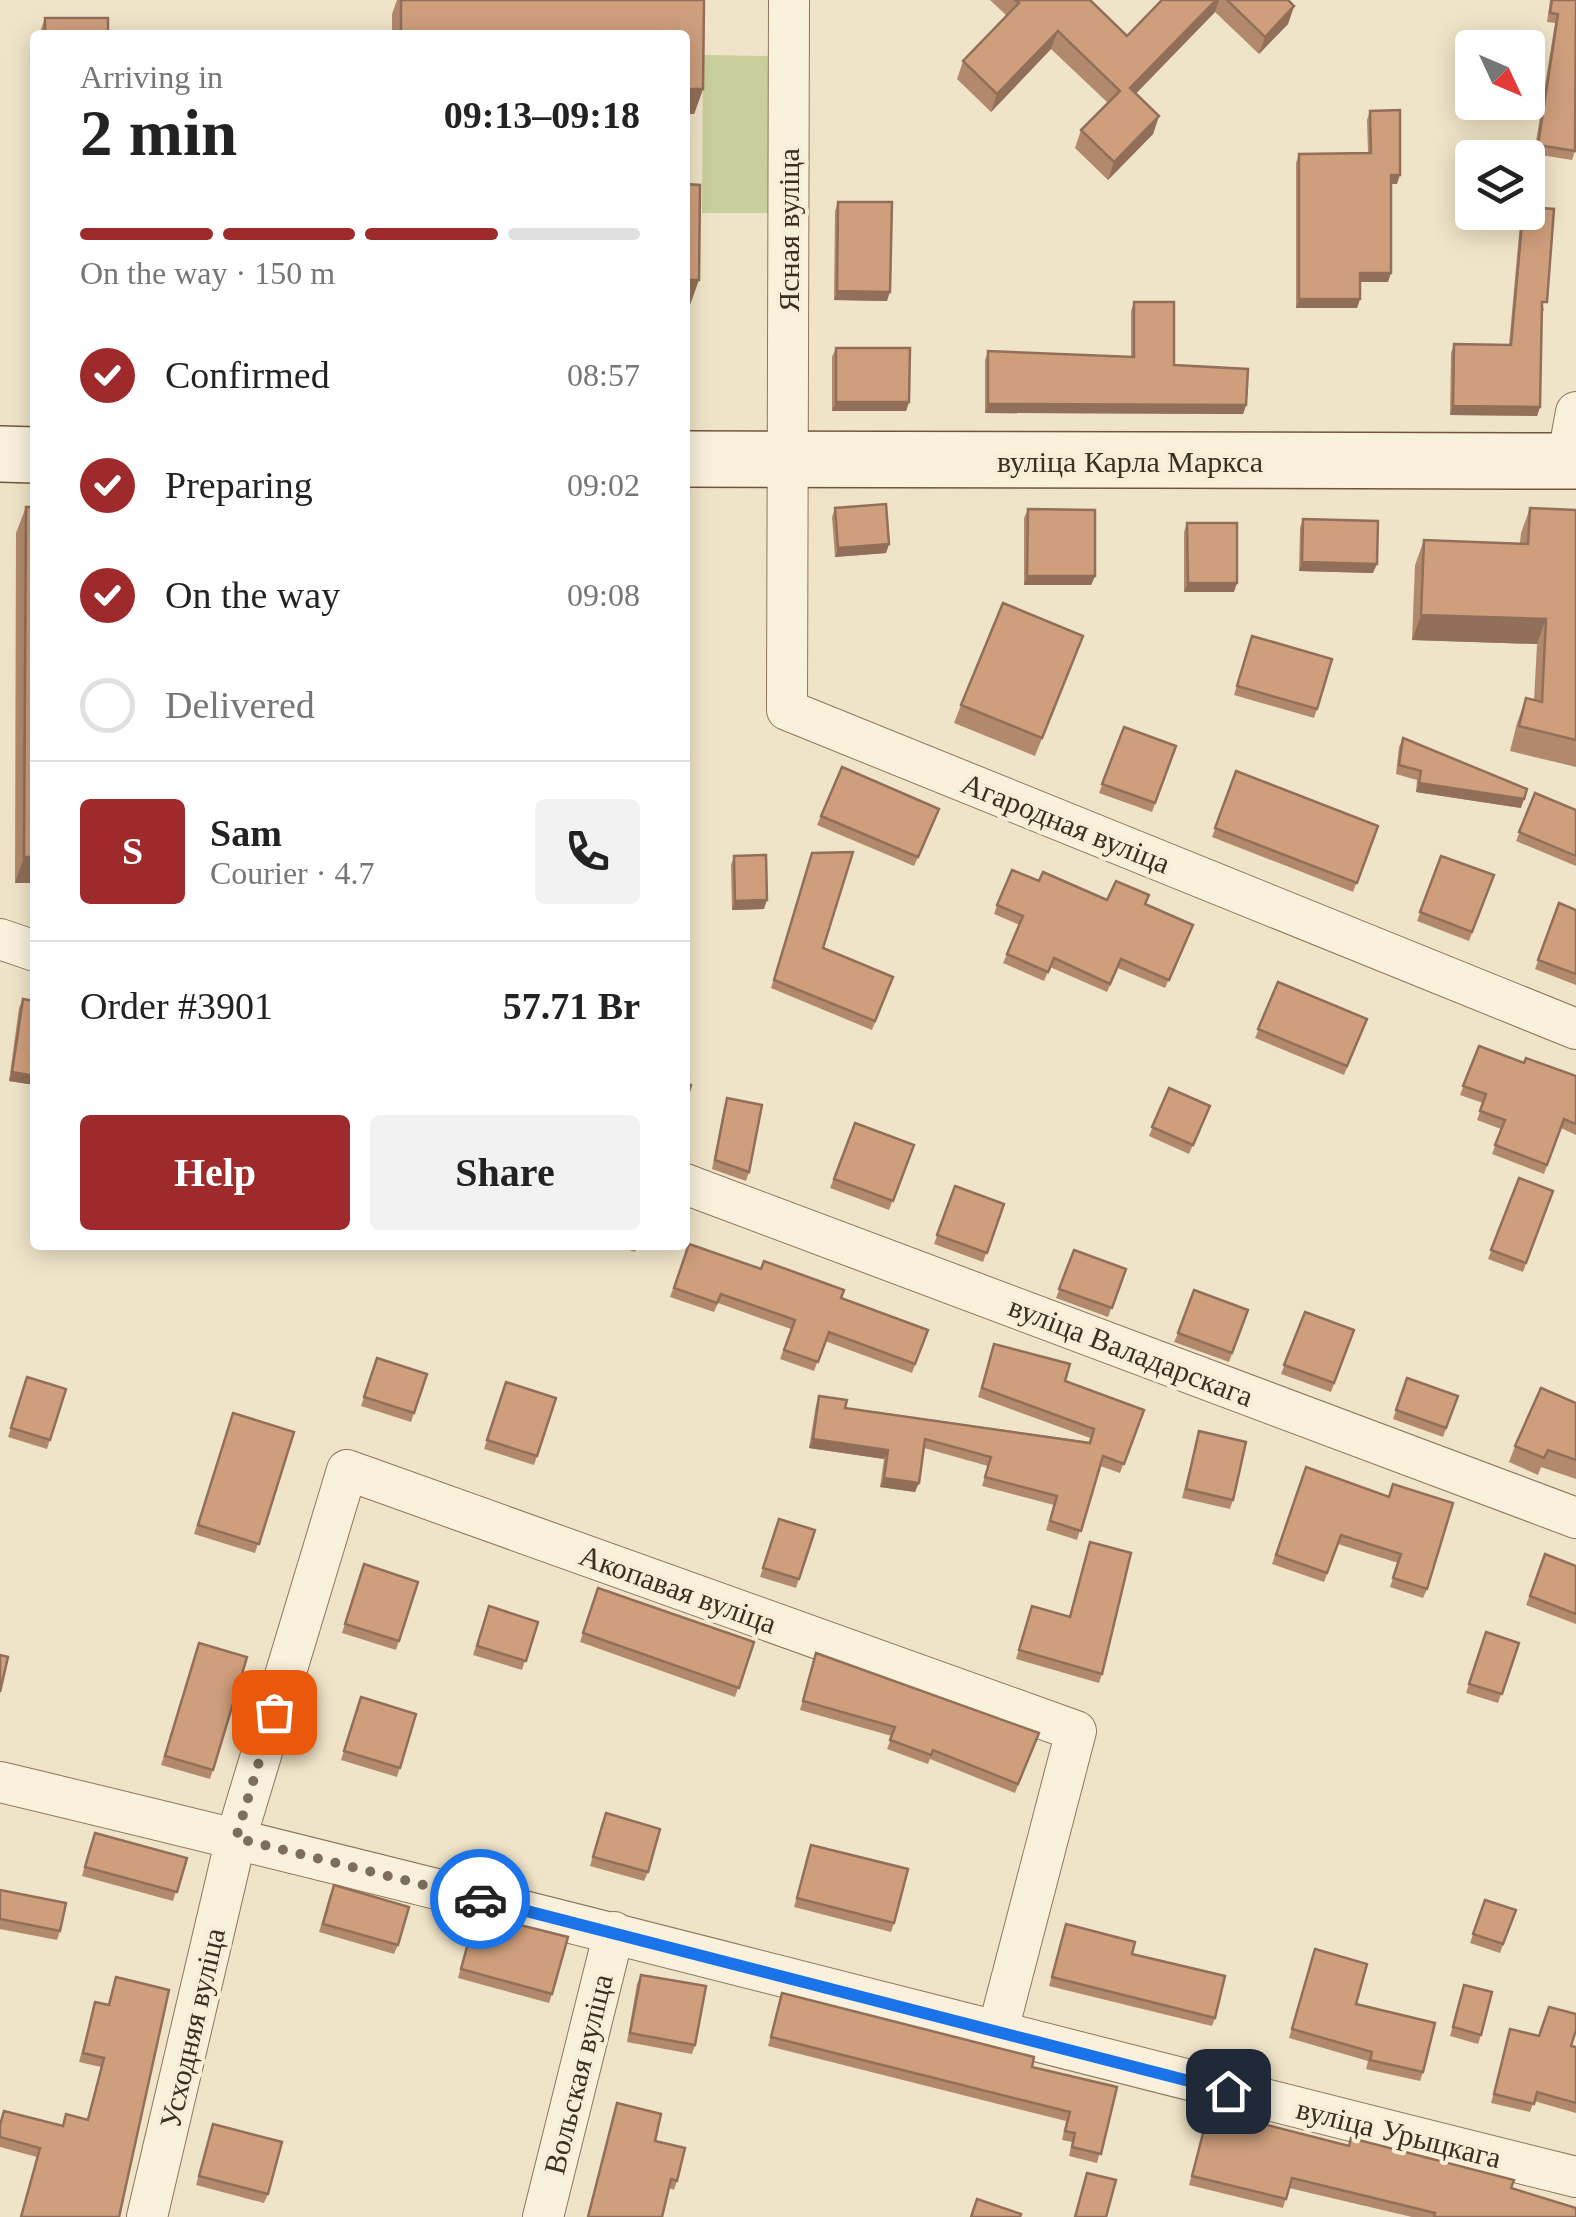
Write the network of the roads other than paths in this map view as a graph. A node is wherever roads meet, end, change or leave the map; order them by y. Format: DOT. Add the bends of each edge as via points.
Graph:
graph roads {
  1 [pos="789,0"];
  2 [pos="1573,445"];
  3 [pos="0,454"];
  4 [pos="30,455"];
  5 [pos="690,459"];
  6 [pos="787,460"];
  7 [pos="0,939"];
  8 [pos="30,949"];
  9 [pos="1576,1029"];
  10 [pos="690,1186"];
  11 [pos="1576,1518"];
  12 [pos="0,1782"];
  13 [pos="236,1838"];
  14 [pos="614,1932"];
  15 [pos="996,2034"];
  16 [pos="1576,2177"];
  17 [pos="147,2217"];
  18 [pos="542,2217"];
  1 -- 6 [label="street, Ясная вуліца"];
  2 -- 6 [label="main road, вуліца Карла Маркса"];
  3 -- 4 [label="main road"];
  5 -- 6 [label="main road, вуліца Карла Маркса"];
  6 -- 9 [label="street, Агародная вуліца" via="787,710"];
  7 -- 8 [label="street"];
  10 -- 11 [label="street, вуліца Валадарскага"];
  12 -- 13 [label="street, вуліца Урыцкага"];
  13 -- 14 [label="street, вуліца Урыцкага"];
  13 -- 15 [label="street, Акопавая вуліца" via="347,1470 1076,1731"];
  13 -- 17 [label="street, Усходняя вуліца"];
  14 -- 15 [label="street, вуліца Урыцкага"];
  14 -- 18 [label="street, Вольская вуліца"];
  15 -- 16 [label="street, вуліца Урыцкага"];
}
